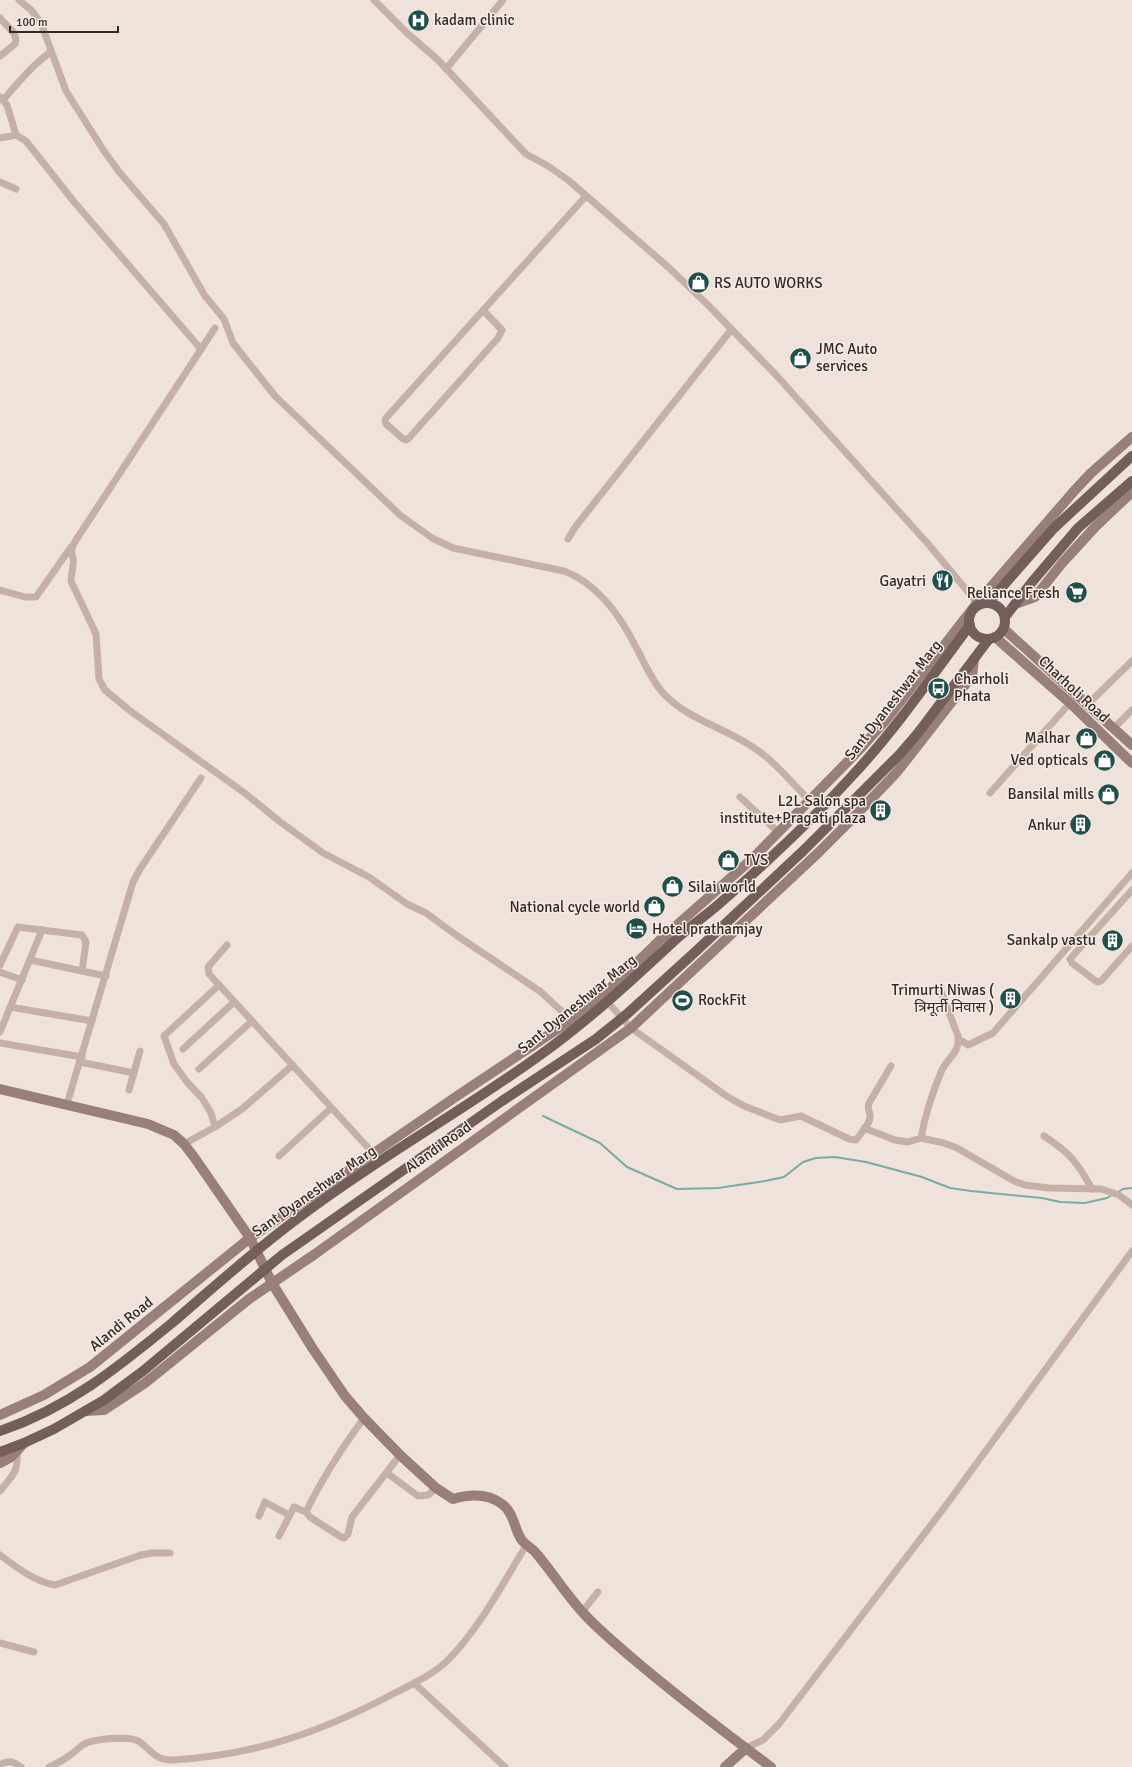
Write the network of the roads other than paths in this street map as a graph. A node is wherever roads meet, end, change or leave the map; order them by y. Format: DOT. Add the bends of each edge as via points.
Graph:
graph roads {
  1 [pos="19,0"];
  2 [pos="374,0"];
  3 [pos="503,0"];
  4 [pos="0,18"];
  5 [pos="51,52"];
  6 [pos="0,56"];
  7 [pos="446,69"];
  8 [pos="2,99"];
  9 [pos="16,134"];
  10 [pos="0,138"];
  11 [pos="0,182"];
  12 [pos="16,189"];
  13 [pos="586,196"];
  14 [pos="483,310"];
  15 [pos="215,328"];
  16 [pos="731,330"];
  17 [pos="200,348"];
  18 [pos="1132,437"];
  19 [pos="1132,456"];
  20 [pos="1132,481"];
  21 [pos="1132,492"];
  22 [pos="568,539"];
  23 [pos="73,545"];
  24 [pos="0,590"];
  25 [pos="981,604"];
  26 [pos="1015,604"];
  27 [pos="1005,617"];
  28 [pos="970,625"];
  29 [pos="1004,629"];
  30 [pos="992,638"];
  31 [pos="974,659"];
  32 [pos="1132,661"];
  33 [pos="1047,668"];
  34 [pos="1039,676"];
  35 [pos="1070,703"];
  36 [pos="1088,704"];
  37 [pos="1132,710"];
  38 [pos="1114,728"];
  39 [pos="1132,745"];
  40 [pos="1132,764"];
  41 [pos="201,778"];
  42 [pos="990,794"];
  43 [pos="740,797"];
  44 [pos="810,802"];
  45 [pos="779,833"];
  46 [pos="1132,873"];
  47 [pos="1132,890"];
  48 [pos="42,930"];
  49 [pos="227,945"];
  50 [pos="1132,946"];
  51 [pos="30,960"];
  52 [pos="0,965"];
  53 [pos="82,971"];
  54 [pos="0,972"];
  55 [pos="106,976"];
  56 [pos="22,980"];
  57 [pos="219,985"];
  58 [pos="940,989"];
  59 [pos="605,999"];
  60 [pos="234,1002"];
  61 [pos="10,1008"];
  62 [pos="624,1016"];
  63 [pos="571,1020"];
  64 [pos="92,1021"];
  65 [pos="252,1021"];
  66 [pos="631,1028"];
  67 [pos="0,1032"];
  68 [pos="959,1040"];
  69 [pos="0,1043"];
  70 [pos="183,1049"];
  71 [pos="140,1051"];
  72 [pos="81,1059"];
  73 [pos="293,1065"];
  74 [pos="891,1066"];
  75 [pos="199,1069"];
  76 [pos="134,1072"];
  77 [pos="0,1089"];
  78 [pos="129,1090"];
  79 [pos="67,1104"];
  80 [pos="331,1108"];
  81 [pos="215,1127"];
  82 [pos="864,1128"];
  83 [pos="1044,1136"];
  84 [pos="921,1138"];
  85 [pos="184,1144"];
  86 [pos="373,1153"];
  87 [pos="278,1156"];
  88 [pos="1092,1189"];
  89 [pos="1132,1205"];
  90 [pos="250,1238"];
  91 [pos="256,1251"];
  92 [pos="1132,1251"];
  93 [pos="265,1270"];
  94 [pos="272,1284"];
  95 [pos="85,1411"];
  96 [pos="0,1415"];
  97 [pos="364,1418"];
  98 [pos="0,1431"];
  99 [pos="24,1443"];
  100 [pos="0,1452"];
  101 [pos="17,1452"];
  102 [pos="400,1455"];
  103 [pos="0,1462"];
  104 [pos="387,1473"];
  105 [pos="436,1488"];
  106 [pos="0,1491"];
  107 [pos="306,1512"];
  108 [pos="290,1515"];
  109 [pos="259,1516"];
  110 [pos="279,1536"];
  111 [pos="527,1544"];
  112 [pos="170,1553"];
  113 [pos="0,1555"];
  114 [pos="598,1592"];
  115 [pos="582,1612"];
  116 [pos="0,1643"];
  117 [pos="34,1652"];
  118 [pos="414,1683"];
  119 [pos="746,1748"];
  120 [pos="0,1765"];
  121 [pos="21,1767"];
  122 [pos="49,1767"];
  123 [pos="506,1767"];
  124 [pos="725,1767"];
  125 [pos="771,1767"];
  1 -- 5 [label="street" via="31,10 41,24"];
  2 -- 7 [label="street"];
  3 -- 7 [label="street"];
  4 -- 6 [label="street" via="14,33 16,40 15,44"];
  5 -- 8 [label="street" via="40,59"];
  5 -- 44 [label="street" via="66,91 96,139 120,173 164,224 206,296 224,318 233,343 275,396 400,515 432,538 453,548 564,571 588,583 598,592 633,640 651,676 665,695 688,713 756,749"];
  7 -- 13 [label="street" via="526,154 568,180"];
  8 -- 9 [label="street" via="9,109"];
  9 -- 10 [label="street"];
  9 -- 17 [label="street" via="26,142"];
  11 -- 12 [label="street"];
  13 -- 14 [label="street"];
  13 -- 16 [label="street" via="667,266"];
  14 -- 14 [label="street" via="386,418 386,424 402,438 409,438 498,338 502,330 500,326"];
  15 -- 17 [label="street"];
  16 -- 22 [label="street"];
  16 -- 25 [label="street" via="781,380"];
  17 -- 23 [label="street"];
  18 -- 25 [label="street, Alandi Road" via="1075,490"];
  19 -- 25 [label="main road" via="1054,528"];
  20 -- 26 [label="main road" via="1078,528"];
  21 -- 26 [label="street" via="1096,526 1035,597"];
  23 -- 24 [label="street" via="36,597 25,597"];
  23 -- 63 [label="street" via="71,551 74,564 71,581 96,634 99,679 105,690 324,853 369,877 406,904 426,912 541,992"];
  25 -- 27 [label="main road" via="999,607"];
  25 -- 28 [label="main road, Sant Dyaneshwar Marg" via="970,615"];
  25 -- 44 [label="street, Alandi Road" via="886,720"];
  26 -- 27 [label="main road"];
  27 -- 29 [label="main road"];
  28 -- 30 [label="main road" via="977,636"];
  28 -- 59 [label="main road, Sant Dyaneshwar Marg" via="888,736 850,779 725,898"];
  29 -- 30 [label="main road"];
  29 -- 33 [label="street, Charholi Road"];
  30 -- 31 [label="main road"];
  30 -- 34 [label="street, Charholi Road"];
  31 -- 62 [label="main road" via="918,733 842,814"];
  31 -- 66 [label="street, Alandi Road" via="972,676 897,772 818,853"];
  32 -- 36 [label="street"];
  33 -- 34 [label="street"];
  33 -- 36 [label="street, Charholi Road"];
  34 -- 35 [label="street, Charholi Road"];
  35 -- 40 [label="street, Charholi Road"];
  35 -- 42 [label="street"];
  36 -- 38 [label="street, Charholi Road"];
  37 -- 38 [label="street"];
  38 -- 39 [label="street, Charholi Road"];
  41 -- 55 [label="street" via="133,882"];
  43 -- 45 [label="street"];
  44 -- 45 [label="street, Alandi Road"];
  45 -- 59 [label="street, Alandi Road" via="660,940 618,981"];
  46 -- 68 [label="street" via="993,1033 968,1045"];
  47 -- 50 [label="street" via="1070,959 1097,982 1101,981"];
  48 -- 51 [label="street"];
  48 -- 52 [label="street" via="18,927"];
  48 -- 53 [label="street" via="76,934 85,938"];
  49 -- 57 [label="street" via="207,970"];
  51 -- 53 [label="street"];
  51 -- 56 [label="street"];
  53 -- 55 [label="street"];
  54 -- 56 [label="street"];
  55 -- 64 [label="street"];
  56 -- 61 [label="street"];
  57 -- 60 [label="street"];
  57 -- 81 [label="street" via="164,1036 174,1064 202,1098 211,1113"];
  58 -- 68 [label="street"];
  59 -- 62 [label="street"];
  59 -- 63 [label="street, Alandi Road"];
  59 -- 91 [label="main road, Sant Dyaneshwar Marg" via="545,1052 305,1212"];
  60 -- 65 [label="street"];
  60 -- 70 [label="street"];
  61 -- 64 [label="street"];
  61 -- 67 [label="street"];
  62 -- 66 [label="street"];
  62 -- 93 [label="main road" via="596,1039 502,1101"];
  63 -- 86 [label="street, Alandi Road"];
  64 -- 72 [label="street"];
  65 -- 73 [label="street"];
  65 -- 75 [label="street"];
  66 -- 82 [label="street" via="728,1097 760,1112 784,1120 801,1116 853,1140 856,1140"];
  66 -- 94 [label="street, Alandi Road"];
  68 -- 84 [label="street" via="958,1048 943,1068 931,1096"];
  69 -- 72 [label="street"];
  71 -- 76 [label="street"];
  72 -- 76 [label="street"];
  72 -- 79 [label="street"];
  73 -- 80 [label="street"];
  73 -- 81 [label="street" via="242,1109"];
  74 -- 82 [label="street" via="869,1103 870,1118"];
  76 -- 78 [label="street"];
  77 -- 79 [label="street"];
  79 -- 85 [label="street" via="148,1124 174,1135"];
  80 -- 86 [label="street"];
  80 -- 87 [label="street"];
  81 -- 85 [label="street"];
  82 -- 84 [label="street" via="895,1140 908,1142"];
  83 -- 88 [label="street" via="1067,1152"];
  84 -- 88 [label="street" via="957,1148 1001,1175 1024,1185"];
  85 -- 90 [label="street"];
  86 -- 90 [label="street, Alandi Road"];
  88 -- 89 [label="street" via="1119,1195"];
  90 -- 91 [label="street"];
  90 -- 96 [label="street, Alandi Road" via="90,1367 44,1395"];
  91 -- 93 [label="street"];
  91 -- 98 [label="main road, Sant Dyaneshwar Marg" via="103,1378 44,1414"];
  92 -- 119 [label="street" via="944,1508 779,1724 763,1740"];
  93 -- 94 [label="street"];
  93 -- 95 [label="main road" via="143,1371"];
  94 -- 95 [label="street, Alandi Road" via="249,1299 145,1383 112,1406 99,1411"];
  94 -- 97 [label="street" via="325,1367"];
  95 -- 99 [label="main road"];
  97 -- 102 [label="street"];
  97 -- 107 [label="street" via="325,1474"];
  99 -- 100 [label="main road"];
  99 -- 101 [label="street"];
  101 -- 103 [label="street"];
  101 -- 106 [label="street" via="15,1473"];
  102 -- 104 [label="street"];
  102 -- 105 [label="street"];
  104 -- 105 [label="street" via="418,1496 428,1495"];
  104 -- 107 [label="street" via="352,1517 348,1534 344,1538"];
  105 -- 111 [label="street" via="453,1499 473,1495 501,1503 512,1516 521,1540"];
  107 -- 108 [label="street" via="294,1507"];
  108 -- 109 [label="street" via="265,1502"];
  108 -- 110 [label="street"];
  111 -- 115 [label="street" via="537,1553"];
  111 -- 118 [label="street" via="480,1620 455,1653"];
  112 -- 113 [label="street" via="140,1555 55,1585 36,1579"];
  114 -- 115 [label="street"];
  115 -- 119 [label="street" via="663,1683"];
  116 -- 117 [label="street"];
  118 -- 122 [label="street" via="339,1722 272,1745 172,1760 157,1758 141,1743 130,1738 92,1741"];
  118 -- 123 [label="street"];
  119 -- 124 [label="street"];
  119 -- 125 [label="street"];
  120 -- 121 [label="street" via="11,1761"];
}
